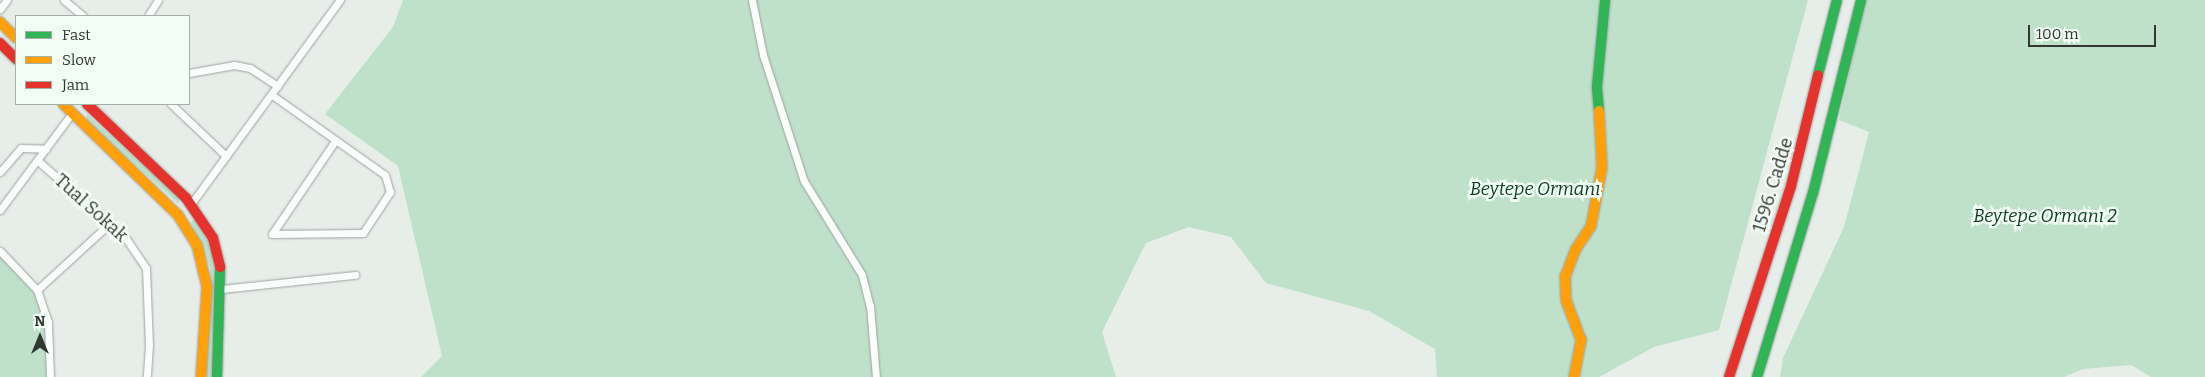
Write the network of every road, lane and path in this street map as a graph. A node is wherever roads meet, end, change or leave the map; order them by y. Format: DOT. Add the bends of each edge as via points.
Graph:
graph roads {
  1 [pos="7,0"];
  2 [pos="64,0"];
  3 [pos="158,0"];
  4 [pos="340,0"];
  5 [pos="752,0"];
  6 [pos="1606,0"];
  7 [pos="1837,0"];
  8 [pos="1861,0"];
  9 [pos="0,9"];
  10 [pos="82,15"];
  11 [pos="149,15"];
  12 [pos="0,22"];
  13 [pos="15,37"];
  14 [pos="0,44"];
  15 [pos="15,58"];
  16 [pos="190,73"];
  17 [pos="278,86"];
  18 [pos="272,95"];
  19 [pos="64,105"];
  20 [pos="79,105"];
  21 [pos="88,105"];
  22 [pos="172,105"];
  23 [pos="72,113"];
  24 [pos="335,141"];
  25 [pos="46,149"];
  26 [pos="226,156"];
  27 [pos="38,161"];
  28 [pos="0,172"];
  29 [pos="191,204"];
  30 [pos="0,210"];
  31 [pos="178,214"];
  32 [pos="109,224"];
  33 [pos="0,252"];
  34 [pos="355,275"];
  35 [pos="221,289"];
  36 [pos="37,290"];
  37 [pos="1735,360"];
  38 [pos="50,377"];
  39 [pos="146,377"];
  40 [pos="201,377"];
  41 [pos="217,377"];
  42 [pos="876,377"];
  43 [pos="1574,377"];
  44 [pos="1720,377"];
  45 [pos="1729,377"];
  46 [pos="1757,377"];
  1 -- 9 [label="street"];
  2 -- 10 [label="street"];
  3 -- 11 [label="street"];
  4 -- 17 [label="street"];
  5 -- 42 [label="street" via="763,55 804,181 862,275 870,306"];
  6 -- 43 [label="street" via="1597,87 1602,167 1591,226 1576,249 1565,278 1566,300 1581,340"];
  7 -- 37 [label="street, 1596. Cadde" via="1791,186"];
  8 -- 46 [label="street" via="1813,193"];
  12 -- 13 [label="street"];
  14 -- 15 [label="street"];
  16 -- 17 [label="street" via="234,65 250,68"];
  17 -- 18 [label="street"];
  18 -- 24 [label="street"];
  18 -- 26 [label="street"];
  19 -- 23 [label="street"];
  20 -- 23 [label="street"];
  21 -- 29 [label="street"];
  22 -- 26 [label="street"];
  23 -- 25 [label="street"];
  23 -- 31 [label="street"];
  24 -- 24 [label="street" via="281,223 272,234 353,234 369,227 390,192 388,182 385,175"];
  25 -- 27 [label="street"];
  25 -- 28 [label="street" via="21,148"];
  26 -- 29 [label="street"];
  27 -- 30 [label="street"];
  27 -- 32 [label="street, Tual Sokak"];
  29 -- 31 [label="street"];
  29 -- 35 [label="street" via="216,246"];
  31 -- 40 [label="street" via="197,244 206,278"];
  32 -- 36 [label="street"];
  32 -- 39 [label="street, Tual Sokak" via="125,237 146,268 149,345"];
  33 -- 36 [label="street"];
  34 -- 35 [label="street"];
  35 -- 41 [label="street"];
  36 -- 38 [label="street" via="48,322"];
  37 -- 44 [label="street"];
  37 -- 45 [label="street, 1596. Cadde"];
}
